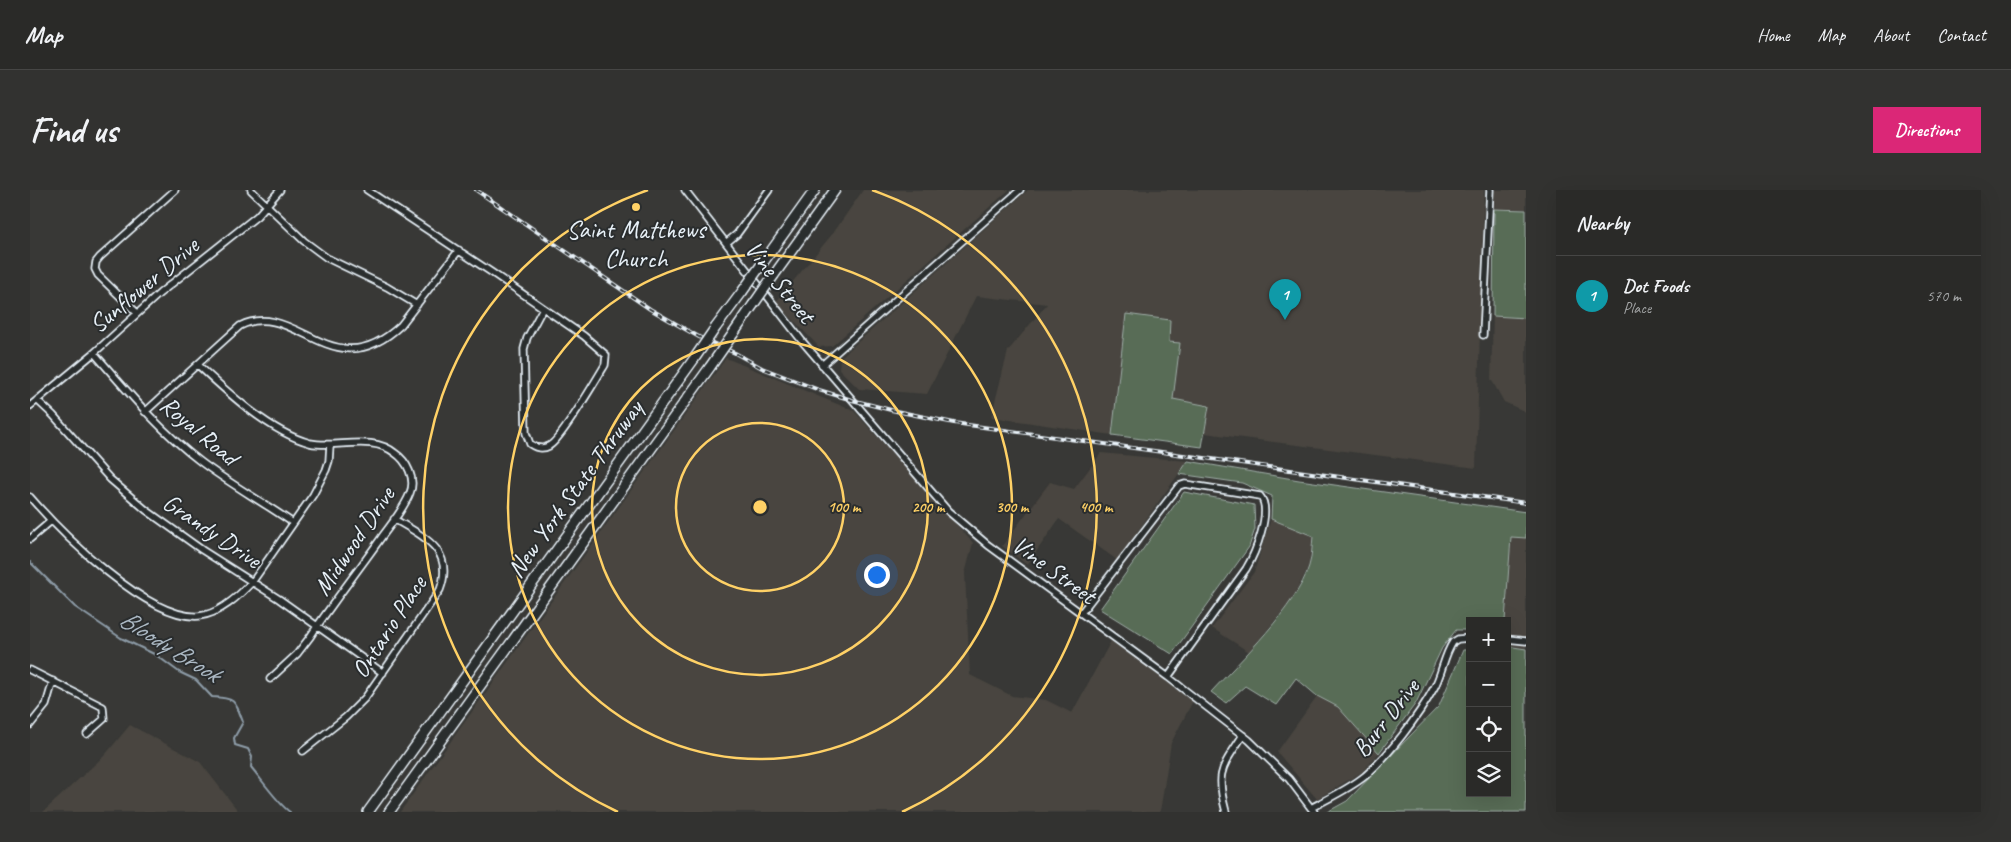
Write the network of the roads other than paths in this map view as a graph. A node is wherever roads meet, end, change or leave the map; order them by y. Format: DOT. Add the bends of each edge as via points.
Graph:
graph roads {
  1 [pos="175,190"];
  2 [pos="251,190"];
  3 [pos="280,190"];
  4 [pos="367,190"];
  5 [pos="685,190"];
  6 [pos="769,190"];
  7 [pos="815,190"];
  8 [pos="835,190"];
  9 [pos="1020,190"];
  10 [pos="1490,190"];
  11 [pos="267,206"];
  12 [pos="726,243"];
  13 [pos="459,250"];
  14 [pos="417,305"];
  15 [pos="543,308"];
  16 [pos="138,313"];
  17 [pos="1483,335"];
  18 [pos="94,353"];
  19 [pos="198,365"];
  20 [pos="822,365"];
  21 [pos="37,400"];
  22 [pos="30,406"];
  23 [pos="145,412"];
  24 [pos="330,444"];
  25 [pos="30,498"];
  26 [pos="394,520"];
  27 [pos="51,521"];
  28 [pos="294,523"];
  29 [pos="30,540"];
  30 [pos="253,582"];
  31 [pos="1081,613"];
  32 [pos="318,626"];
  33 [pos="1466,638"];
  34 [pos="1511,639"];
  35 [pos="1526,641"];
  36 [pos="30,670"];
  37 [pos="383,673"];
  38 [pos="1168,677"];
  39 [pos="270,679"];
  40 [pos="53,681"];
  41 [pos="30,725"];
  42 [pos="87,734"];
  43 [pos="1243,735"];
  44 [pos="303,751"];
  45 [pos="1313,810"];
  46 [pos="368,812"];
  47 [pos="389,812"];
  48 [pos="1226,812"];
  1 -- 16 [label="street" via="96,262 98,275"];
  2 -- 11 [label="street"];
  3 -- 11 [label="street, Sunflower Drive"];
  4 -- 13 [label="street"];
  5 -- 12 [label="street, Vine Street"];
  6 -- 12 [label="street" via="737,234"];
  7 -- 46 [label="highway, New York State Thruway, bridge"];
  8 -- 47 [label="highway, New York State Thruway, bridge"];
  9 -- 20 [label="street"];
  10 -- 17 [label="street"];
  11 -- 14 [label="street" via="304,241 328,258"];
  11 -- 16 [label="street, Sunflower Drive"];
  12 -- 20 [label="street, Vine Street"];
  13 -- 14 [label="street"];
  13 -- 15 [label="street"];
  14 -- 19 [label="street" via="390,336 355,349 335,348 273,322 250,321 240,326"];
  15 -- 15 [label="street" via="601,349 606,356 597,379 558,438 547,448 530,444 526,433 524,362 527,338"];
  16 -- 18 [label="street, Sunflower Drive"];
  18 -- 21 [label="street, Sunflower Drive"];
  18 -- 23 [label="street, Royal Road"];
  19 -- 23 [label="street"];
  19 -- 24 [label="street, Midwood Drive" via="250,409 286,433 312,443"];
  20 -- 31 [label="street, Vine Street" via="948,511 988,545"];
  21 -- 22 [label="street, Sunflower Drive"];
  21 -- 30 [label="street, Grandy Drive" via="110,479 146,510"];
  23 -- 28 [label="street, Royal Road" via="201,463"];
  24 -- 26 [label="street, Midwood Drive" via="383,446 405,462 411,490"];
  24 -- 28 [label="street" via="326,470"];
  25 -- 27 [label="street"];
  26 -- 32 [label="street, Midwood Drive"];
  26 -- 37 [label="street, Ontario Place" via="435,546 444,567 443,582"];
  27 -- 29 [label="street"];
  27 -- 30 [label="street" via="112,574 159,606 179,614 201,616 212,612 242,594"];
  28 -- 30 [label="street"];
  30 -- 32 [label="street, Grandy Drive"];
  31 -- 38 [label="street, Vine Street"];
  31 -- 38 [label="street" via="1179,486 1185,484 1260,496 1264,504 1261,537 1255,554"];
  32 -- 37 [label="street, Grandy Drive"];
  32 -- 39 [label="street, Midwood Drive" via="297,654"];
  33 -- 45 [label="street, Burr Drive" via="1453,642 1433,689 1402,735 1371,770"];
  34 -- 35 [label="street"];
  36 -- 40 [label="street"];
  37 -- 44 [label="street, Ontario Place" via="346,717"];
  38 -- 43 [label="street, Vine Street"];
  40 -- 41 [label="street" via="46,704"];
  40 -- 42 [label="street" via="103,707 104,719"];
  43 -- 45 [label="street, Vine Street" via="1281,770"];
  43 -- 48 [label="street" via="1220,776"];
}
